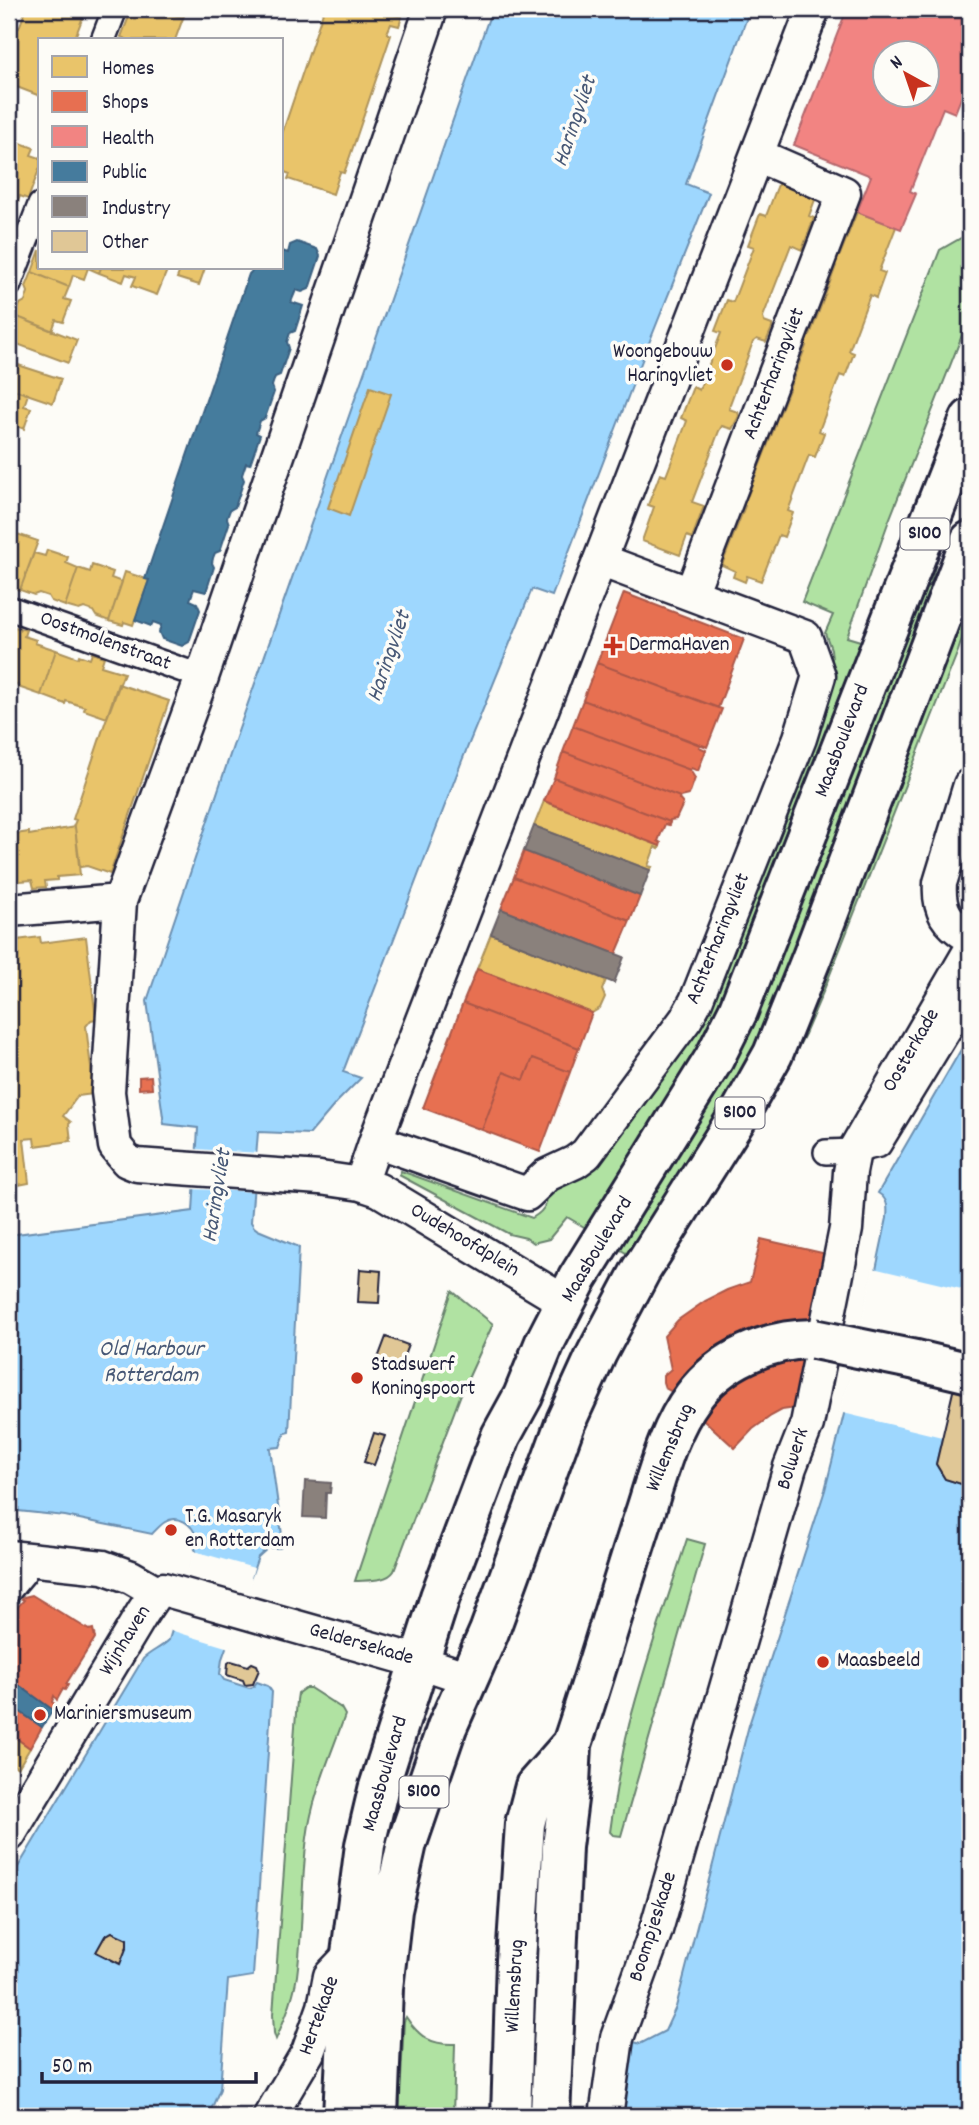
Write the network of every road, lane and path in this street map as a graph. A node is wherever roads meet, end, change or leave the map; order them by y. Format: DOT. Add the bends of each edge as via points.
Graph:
graph roads {
  1 [pos="115,9"];
  2 [pos="431,9"];
  3 [pos="813,9"];
  4 [pos="104,38"];
  5 [pos="757,155"];
  6 [pos="38,210"];
  7 [pos="9,285"];
  8 [pos="970,419"];
  9 [pos="970,541"];
  10 [pos="600,560"];
  11 [pos="964,585"];
  12 [pos="691,594"];
  13 [pos="9,608"];
  14 [pos="202,677"];
  15 [pos="970,785"];
  16 [pos="120,901"];
  17 [pos="9,910"];
  18 [pos="970,937"];
  19 [pos="970,951"];
  20 [pos="970,996"];
  21 [pos="376,1141"];
  22 [pos="843,1159"];
  23 [pos="361,1185"];
  24 [pos="624,1300"];
  25 [pos="565,1302"];
  26 [pos="970,1373"];
  27 [pos="20,1558"];
  28 [pos="9,1591"];
  29 [pos="169,1592"];
  30 [pos="420,1662"];
  31 [pos="468,1678"];
  32 [pos="710,1740"];
  33 [pos="572,1744"];
  34 [pos="9,1835"];
  35 [pos="351,1954"];
  36 [pos="270,2116"];
  37 [pos="343,2116"];
  38 [pos="378,2116"];
  39 [pos="511,2116"];
  40 [pos="550,2116"];
  41 [pos="606,2116"];
  1 -- 4 [label="street"];
  2 -- 14 [label="street"];
  3 -- 5 [label="street"];
  5 -- 10 [label="street"];
  5 -- 12 [label="street, Achterharingvliet" via="844,193"];
  6 -- 7 [label="street"];
  8 -- 25 [label="main road, Maasboulevard / S100" via="738,1011 708,1069"];
  9 -- 11 [label="main road, Maasboulevard / S100"];
  10 -- 12 [label="street, Achterharingvliet"];
  10 -- 21 [label="street"];
  11 -- 24 [label="main road, Maasboulevard / S100" via="774,1054"];
  12 -- 21 [label="street, Achterharingvliet" via="805,637 819,676 800,738 696,1001 586,1154 547,1175 527,1194"];
  13 -- 14 [label="street, Oostmolenstraat"];
  14 -- 16 [label="street"];
  15 -- 18 [label="street" via="939,896 946,917"];
  16 -- 17 [label="street"];
  16 -- 23 [label="street" via="108,1080 113,1141 119,1153 132,1163"];
  19 -- 22 [label="street, Oosterkade"];
  20 -- 22 [label="street, Oosterkade" via="879,1145"];
  21 -- 23 [label="street"];
  22 -- 32 [label="street, Bolwerk" via="846,1229 807,1424 790,1466"];
  23 -- 25 [label="street, Oudehoofdplein" via="388,1195"];
  24 -- 25 [label="main road" via="606,1305 586,1294"];
  24 -- 31 [label="main road, Maasboulevard / S100" via="575,1399"];
  25 -- 30 [label="main road, Maasboulevard / S100" via="501,1436"];
  26 -- 33 [label="main road, Willemsbrug, bridge" via="797,1339 757,1349 722,1368 683,1411 662,1461"];
  27 -- 28 [label="street" via="24,1573"];
  27 -- 29 [label="street" via="103,1567"];
  29 -- 30 [label="street, Geldersekade"];
  29 -- 34 [label="street, Wijnhaven" via="136,1623"];
  30 -- 31 [label="street, Geldersekade"];
  30 -- 35 [label="main road, Maasboulevard / S100" via="374,1804"];
  31 -- 38 [label="main road, Maasboulevard / S100" via="426,1782 392,1910 383,1988"];
  32 -- 41 [label="street, Boompjeskade" via="656,1930 617,2038"];
  33 -- 39 [label="main road, Willemsbrug" via="535,1786 525,1824"];
  33 -- 40 [label="main road, Willemsbrug" via="562,1847"];
  35 -- 36 [label="street, Hertekade" via="330,1976 308,2052"];
  35 -- 37 [label="main road, Maasboulevard / S100"];
}
